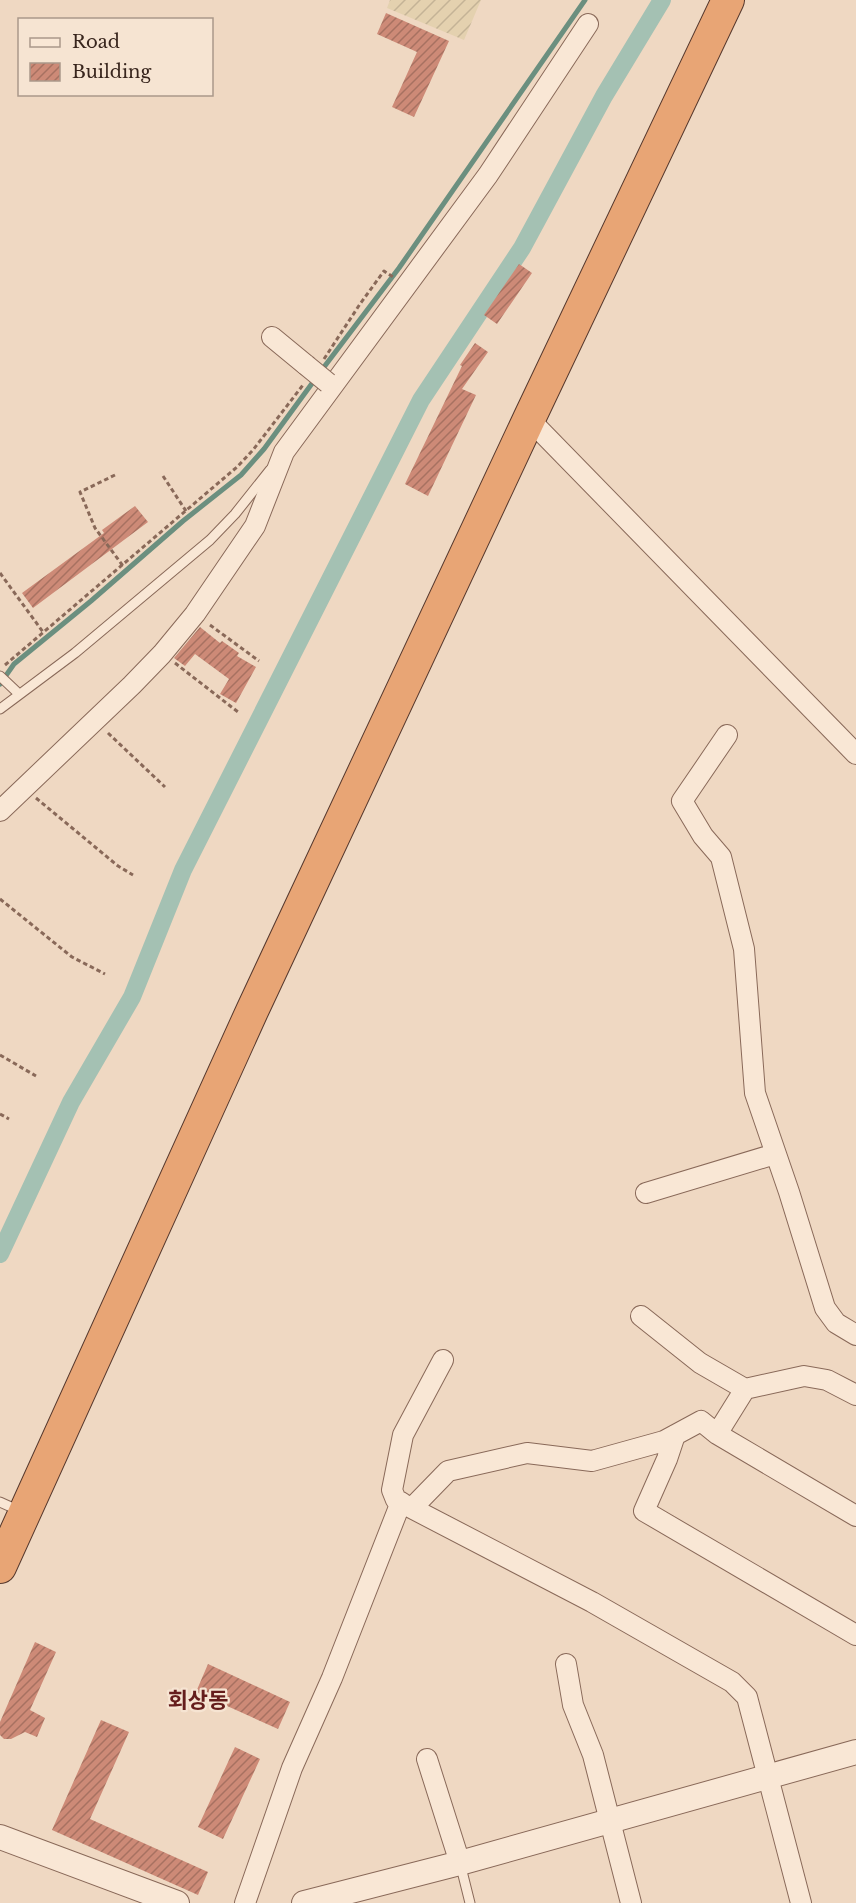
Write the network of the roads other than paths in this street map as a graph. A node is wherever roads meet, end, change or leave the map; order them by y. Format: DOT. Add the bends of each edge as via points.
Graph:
graph roads {
  1 [pos="728,0"];
  2 [pos="588,24"];
  3 [pos="272,337"];
  4 [pos="331,385"];
  5 [pos="529,419"];
  6 [pos="285,452"];
  7 [pos="235,514"];
  8 [pos="255,526"];
  9 [pos="0,676"];
  10 [pos="19,694"];
  11 [pos="0,709"];
  12 [pos="727,735"];
  13 [pos="856,754"];
  14 [pos="0,812"];
  15 [pos="775,1154"];
  16 [pos="646,1193"];
  17 [pos="641,1316"];
  18 [pos="856,1335"];
  19 [pos="443,1360"];
  20 [pos="745,1389"];
  21 [pos="856,1395"];
  22 [pos="717,1434"];
  23 [pos="675,1435"];
  24 [pos="406,1505"];
  25 [pos="13,1508"];
  26 [pos="856,1516"];
  27 [pos="0,1567"];
  28 [pos="856,1635"];
  29 [pos="566,1664"];
  30 [pos="856,1752"];
  31 [pos="428,1759"];
  32 [pos="769,1776"];
  33 [pos="611,1820"];
  34 [pos="0,1837"];
  35 [pos="460,1863"];
  36 [pos="177,1903"];
  37 [pos="244,1903"];
  38 [pos="304,1903"];
  39 [pos="470,1903"];
  40 [pos="632,1903"];
  41 [pos="801,1903"];
  1 -- 5 [label="highway"];
  2 -- 4 [label="street" via="488,175"];
  3 -- 4 [label="street, bridge"];
  4 -- 6 [label="street"];
  5 -- 13 [label="street"];
  5 -- 25 [label="highway" via="252,1011"];
  6 -- 7 [label="lane"];
  6 -- 8 [label="street"];
  7 -- 8 [label="lane"];
  7 -- 10 [label="lane" via="210,540 75,653"];
  8 -- 14 [label="street" via="195,614 162,654"];
  9 -- 10 [label="lane"];
  10 -- 11 [label="lane"];
  12 -- 15 [label="street" via="682,801 721,857 744,949 755,1093"];
  15 -- 16 [label="street"];
  15 -- 18 [label="street" via="825,1308 836,1323"];
  17 -- 20 [label="street" via="700,1363"];
  19 -- 24 [label="street" via="403,1435 392,1490 396,1500"];
  20 -- 21 [label="street" via="804,1376 827,1380"];
  20 -- 22 [label="street"];
  22 -- 23 [label="street" via="701,1421"];
  22 -- 26 [label="street"];
  23 -- 24 [label="street" via="592,1461 527,1453 448,1471"];
  23 -- 28 [label="street" via="644,1511"];
  24 -- 32 [label="street" via="592,1602 732,1682 747,1697"];
  24 -- 37 [label="street" via="292,1768"];
  25 -- 27 [label="highway"];
  29 -- 33 [label="street" via="573,1704 593,1755"];
  30 -- 32 [label="street"];
  31 -- 35 [label="street"];
  32 -- 33 [label="street"];
  32 -- 41 [label="street"];
  33 -- 35 [label="street"];
  33 -- 40 [label="street"];
  34 -- 36 [label="street"];
  35 -- 38 [label="street"];
  35 -- 39 [label="lane"];
}
